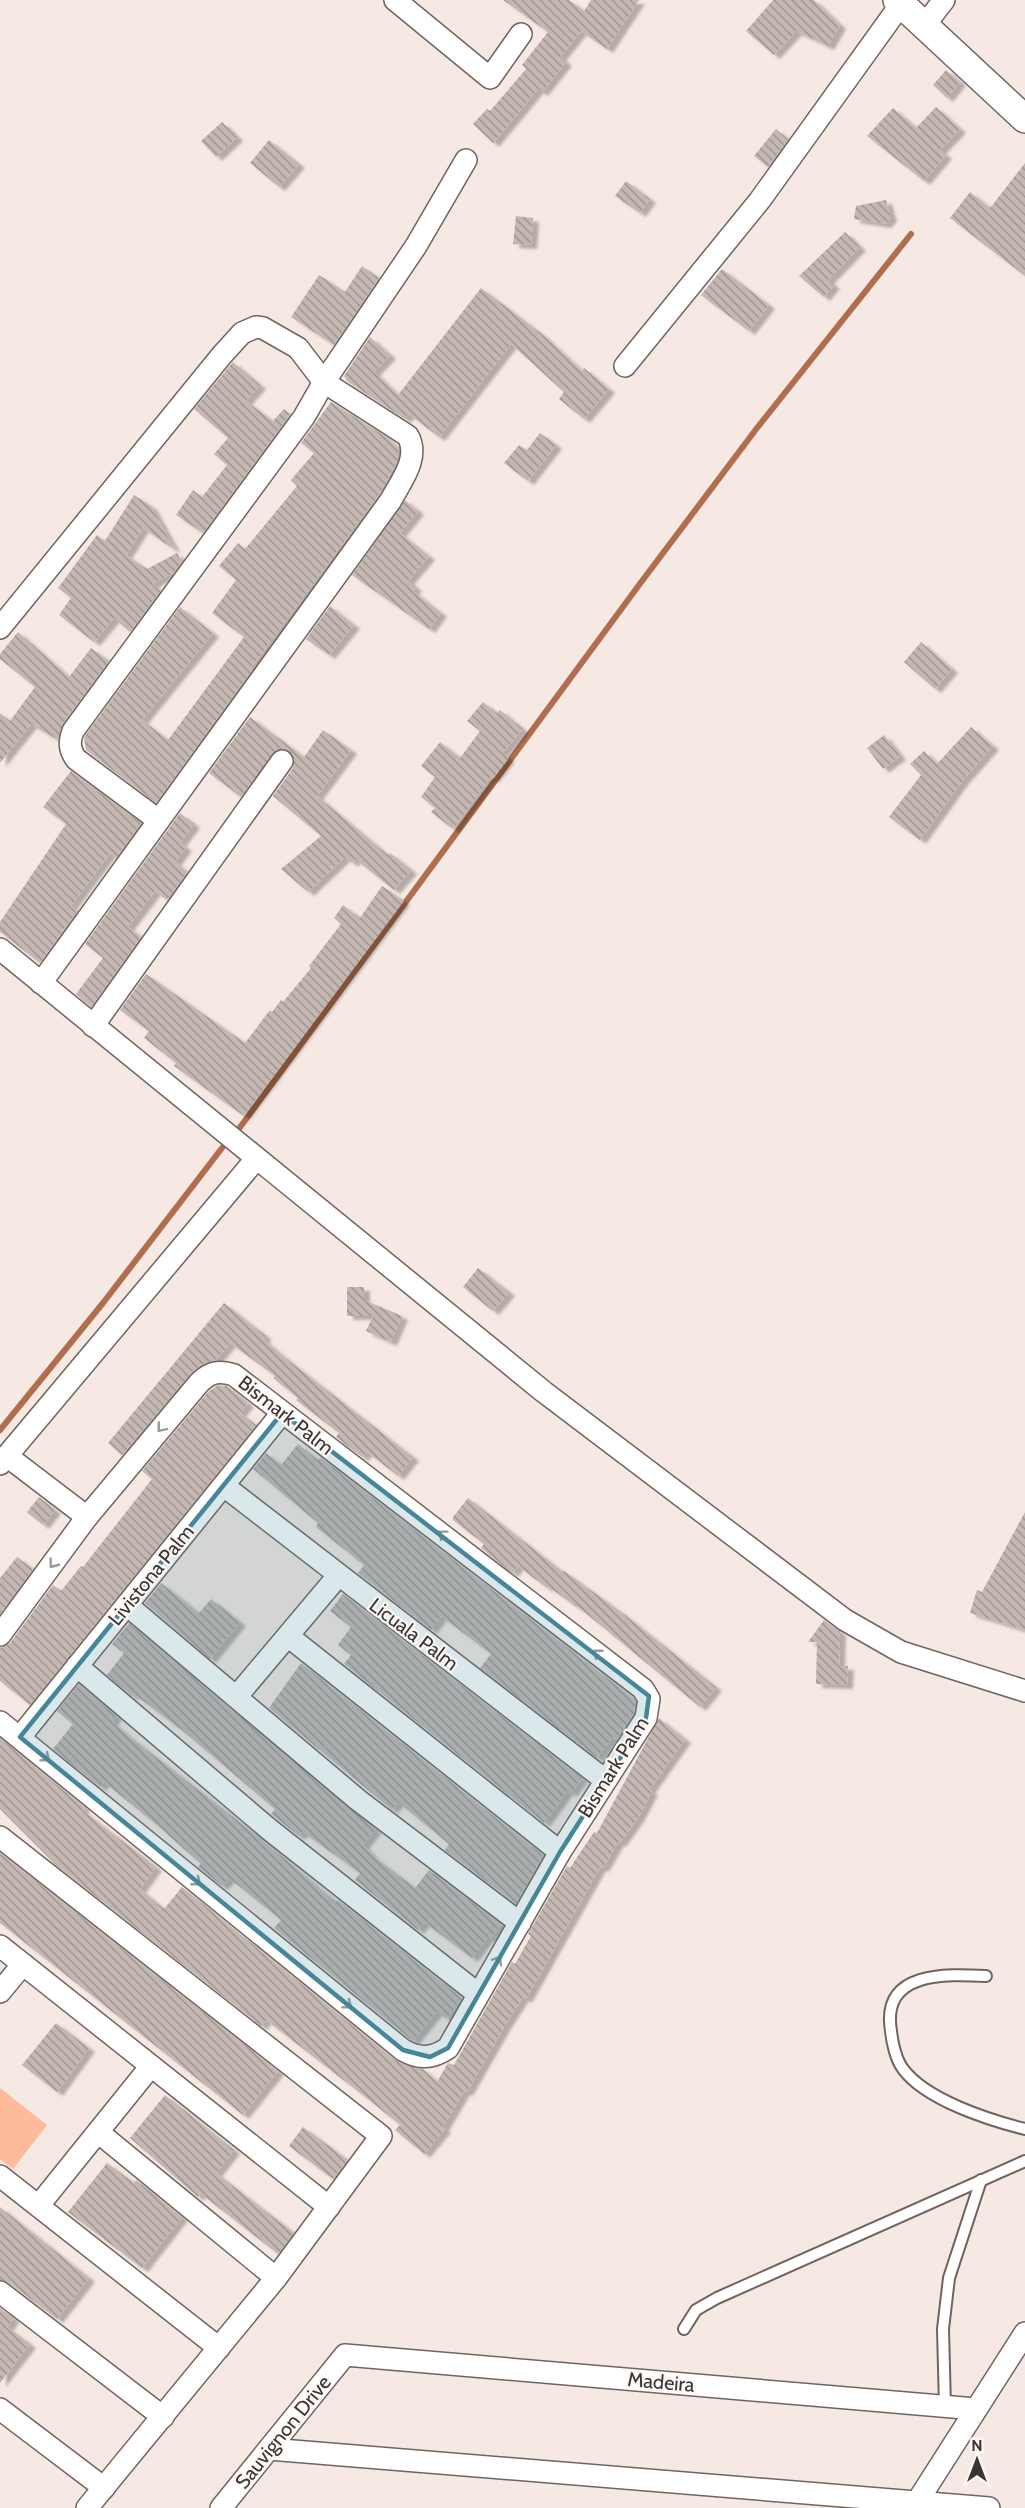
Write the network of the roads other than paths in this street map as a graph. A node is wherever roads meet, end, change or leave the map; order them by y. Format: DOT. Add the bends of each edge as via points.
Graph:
graph roads {
  1 [pos="395,0"];
  2 [pos="944,0"];
  3 [pos="899,2"];
  4 [pos="923,27"];
  5 [pos="521,33"];
  6 [pos="1025,118"];
  7 [pos="466,160"];
  8 [pos="625,366"];
  9 [pos="324,382"];
  10 [pos="0,628"];
  11 [pos="282,760"];
  12 [pos="158,820"];
  13 [pos="0,949"];
  14 [pos="41,983"];
  15 [pos="93,1026"];
  16 [pos="256,1159"];
  17 [pos="282,1413"];
  18 [pos="3,1460"];
  19 [pos="224,1486"];
  20 [pos="87,1517"];
  21 [pos="338,1576"];
  22 [pos="127,1605"];
  23 [pos="0,1635"];
  24 [pos="288,1636"];
  25 [pos="77,1666"];
  26 [pos="1025,1691"];
  27 [pos="237,1696"];
  28 [pos="0,1722"];
  29 [pos="20,1737"];
  30 [pos="605,1780"];
  31 [pos="0,1837"];
  32 [pos="560,1852"];
  33 [pos="520,1923"];
  34 [pos="0,1946"];
  35 [pos="22,1964"];
  36 [pos="986,1976"];
  37 [pos="0,1992"];
  38 [pos="478,1994"];
  39 [pos="151,2066"];
  40 [pos="1025,2128"];
  41 [pos="98,2132"];
  42 [pos="1025,2161"];
  43 [pos="0,2176"];
  44 [pos="981,2180"];
  45 [pos="39,2205"];
  46 [pos="329,2207"];
  47 [pos="276,2278"];
  48 [pos="0,2292"];
  49 [pos="684,2328"];
  50 [pos="1025,2333"];
  51 [pos="219,2348"];
  52 [pos="345,2355"];
  53 [pos="945,2407"];
  54 [pos="0,2409"];
  55 [pos="976,2409"];
  56 [pos="163,2417"];
  57 [pos="269,2448"];
  58 [pos="104,2488"];
  59 [pos="917,2502"];
  60 [pos="87,2508"];
  61 [pos="220,2508"];
  62 [pos="988,2508"];
  1 -- 5 [label="street" via="490,78"];
  2 -- 4 [label="street"];
  3 -- 4 [label="street"];
  3 -- 8 [label="street" via="760,200"];
  4 -- 6 [label="street"];
  7 -- 9 [label="street" via="416,246"];
  9 -- 10 [label="street" via="298,348 263,328 242,333"];
  9 -- 12 [label="street" via="304,417 73,731 70,750 85,769"];
  9 -- 12 [label="street" via="408,436 411,464 391,500"];
  11 -- 15 [label="street"];
  12 -- 14 [label="street"];
  13 -- 14 [label="street"];
  14 -- 15 [label="street"];
  15 -- 16 [label="street"];
  16 -- 18 [label="street"];
  16 -- 26 [label="street" via="544,1392 845,1620 901,1652"];
  17 -- 19 [label="street, Livistona Palm"];
  17 -- 20 [label="street, Bismark Palm, one-way" via="234,1375 222,1371 206,1375"];
  30 -- 17 [label="street, Bismark Palm, one-way" via="645,1718 649,1700 643,1689"];
  18 -- 20 [label="street"];
  19 -- 21 [label="street, Licuala Palm"];
  19 -- 22 [label="street, Livistona Palm"];
  20 -- 23 [label="street, Bismark Palm, one-way"];
  21 -- 24 [label="street"];
  21 -- 30 [label="street, Licuala Palm"];
  22 -- 25 [label="street, Livistona Palm"];
  22 -- 27 [label="street"];
  24 -- 27 [label="street"];
  24 -- 32 [label="street"];
  25 -- 29 [label="street, Livistona Palm"];
  25 -- 38 [label="street" via="270,1830"];
  27 -- 33 [label="street" via="358,1800"];
  28 -- 29 [label="street, Bismark Palm"];
  29 -- 38 [label="street, Bismark Palm, one-way" via="413,2056 430,2057 447,2048"];
  30 -- 32 [label="street, Bismark Palm"];
  31 -- 46 [label="street" via="381,2136"];
  32 -- 33 [label="street, Bismark Palm"];
  38 -- 33 [label="street, Bismark Palm, one-way"];
  34 -- 35 [label="street"];
  35 -- 37 [label="street"];
  35 -- 39 [label="street"];
  36 -- 40 [label="lane" via="936,1976 911,1982 894,1998 889,2019 892,2042 903,2069 924,2088 961,2108"];
  39 -- 41 [label="street"];
  39 -- 46 [label="street"];
  41 -- 45 [label="street"];
  41 -- 47 [label="street"];
  42 -- 44 [label="lane"];
  43 -- 45 [label="street"];
  44 -- 49 [label="lane" via="717,2298 696,2310"];
  44 -- 53 [label="lane" via="949,2278 943,2329"];
  45 -- 51 [label="street"];
  46 -- 47 [label="street"];
  47 -- 51 [label="street"];
  48 -- 56 [label="street"];
  50 -- 55 [label="street"];
  51 -- 56 [label="street"];
  52 -- 53 [label="street, Madeira"];
  52 -- 57 [label="street, Sauvignon Drive"];
  53 -- 55 [label="street, Madeira"];
  54 -- 58 [label="street"];
  55 -- 59 [label="street"];
  56 -- 58 [label="street"];
  57 -- 59 [label="street"];
  57 -- 61 [label="street, Sauvignon Drive"];
  58 -- 60 [label="street"];
  59 -- 62 [label="street"];
}
